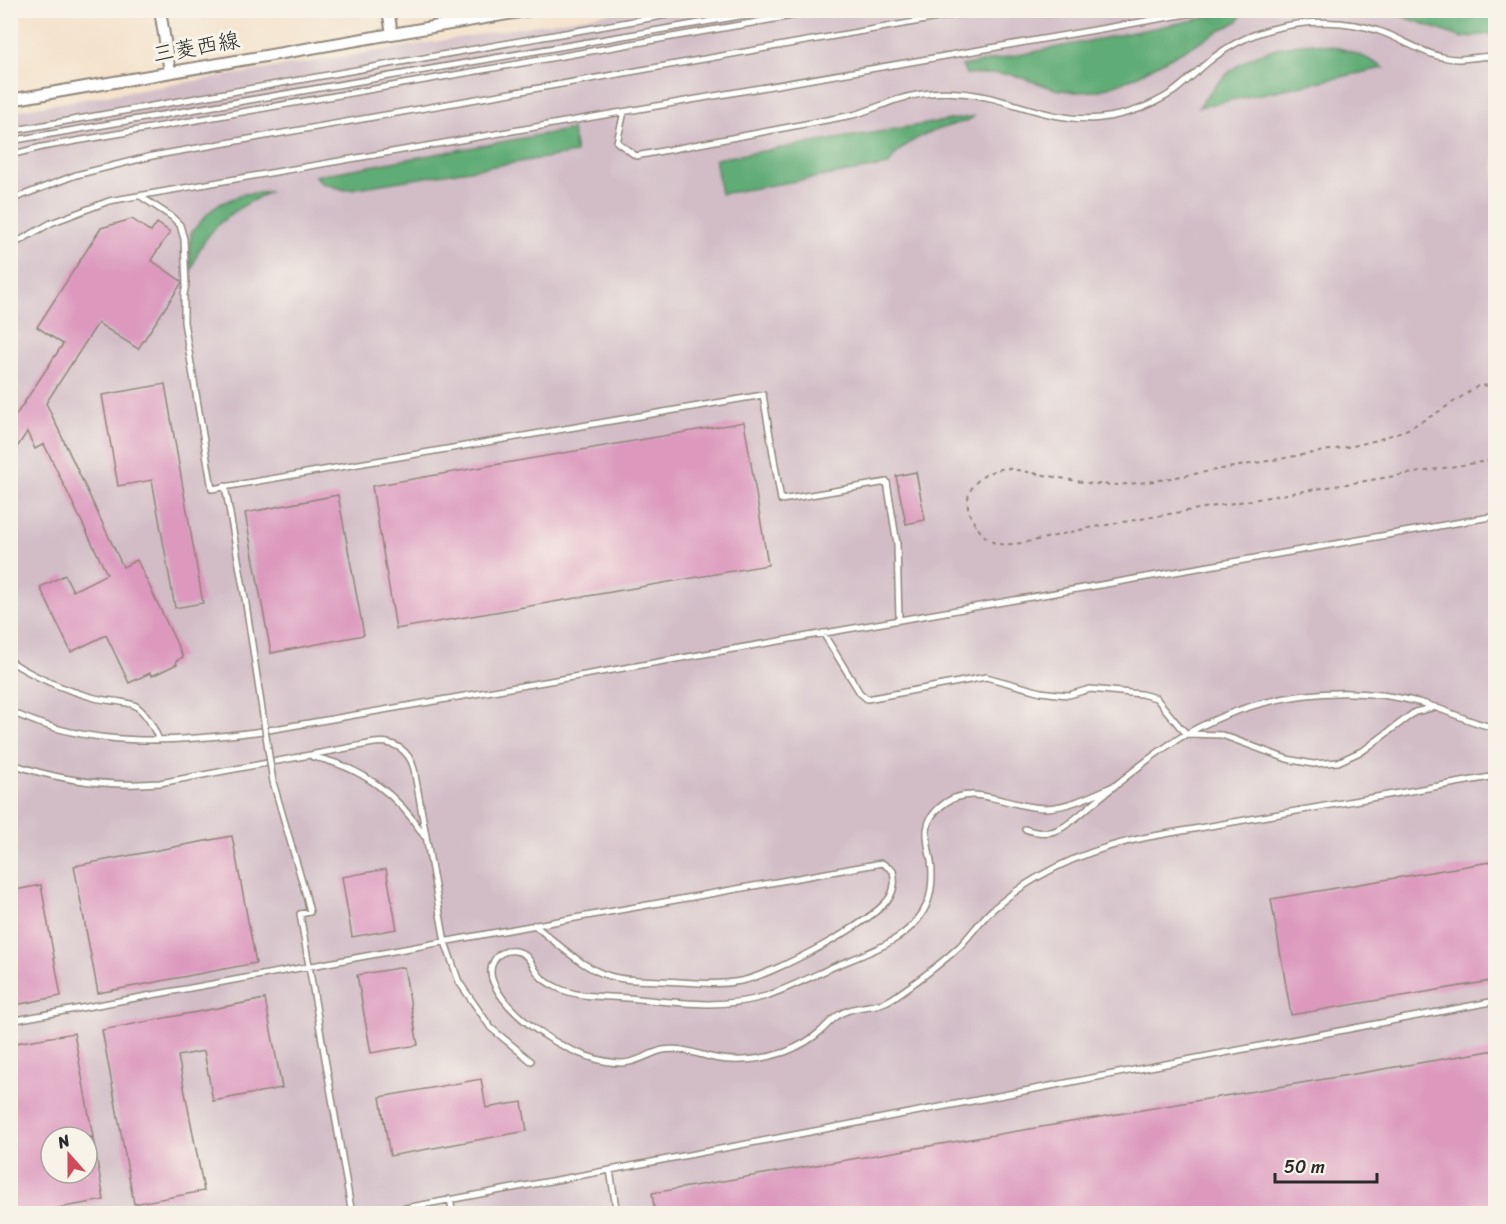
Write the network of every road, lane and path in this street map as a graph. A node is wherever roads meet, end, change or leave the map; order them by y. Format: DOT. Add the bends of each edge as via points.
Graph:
graph roads {
  1 [pos="160,10"];
  2 [pos="388,10"];
  3 [pos="531,10"];
  4 [pos="696,10"];
  5 [pos="775,10"];
  6 [pos="826,10"];
  7 [pos="983,10"];
  8 [pos="1210,10"];
  9 [pos="472,16"];
  10 [pos="392,34"];
  11 [pos="1496,56"];
  12 [pos="170,72"];
  13 [pos="10,100"];
  14 [pos="624,112"];
  15 [pos="10,131"];
  16 [pos="10,141"];
  17 [pos="10,155"];
  18 [pos="140,196"];
  19 [pos="10,200"];
  20 [pos="10,246"];
  21 [pos="1496,385"];
  22 [pos="1496,457"];
  23 [pos="225,486"];
  24 [pos="1496,516"];
  25 [pos="899,619"];
  26 [pos="823,633"];
  27 [pos="10,661"];
  28 [pos="1436,707"];
  29 [pos="10,711"];
  30 [pos="1496,729"];
  31 [pos="1187,734"];
  32 [pos="159,740"];
  33 [pos="308,756"];
  34 [pos="10,763"];
  35 [pos="1496,776"];
  36 [pos="1118,783"];
  37 [pos="1025,829"];
  38 [pos="426,840"];
  39 [pos="534,926"];
  40 [pos="445,942"];
  41 [pos="309,966"];
  42 [pos="1496,1001"];
  43 [pos="10,1022"];
  44 [pos="531,1060"];
  45 [pos="610,1170"];
  46 [pos="450,1199"];
  47 [pos="352,1214"];
  48 [pos="373,1214"];
  49 [pos="453,1214"];
  50 [pos="617,1214"];
  1 -- 12 [label="street"];
  2 -- 10 [label="street"];
  3 -- 9 [label="street, 三菱西線"];
  4 -- 15 [label="lane"];
  5 -- 16 [label="lane"];
  6 -- 17 [label="lane" via="54,144"];
  7 -- 19 [label="lane" via="152,156 76,175"];
  8 -- 14 [label="lane"];
  9 -- 10 [label="street, 三菱西線"];
  10 -- 12 [label="street, 三菱西線"];
  11 -- 14 [label="lane" via="1450,59 1378,31 1311,23 1280,27 1250,37 1216,56 1163,98 1134,111 1102,118 1060,117 990,97 929,93 853,115 636,156 617,142"];
  12 -- 13 [label="street, 三菱西線"];
  14 -- 18 [label="lane"];
  18 -- 20 [label="lane" via="70,214"];
  18 -- 23 [label="lane" via="180,225 186,285 184,322 212,489"];
  21 -- 22 [label="path" via="1478,386 1417,424 1377,440 1148,482 1093,484 1006,468 993,470 970,491 966,507 984,536 995,543 1012,545"];
  23 -- 25 [label="lane" via="763,394 781,500 887,482 897,544"];
  23 -- 41 [label="lane, bridge" via="273,782 310,912 300,914"];
  24 -- 25 [label="lane"];
  25 -- 26 [label="lane"];
  26 -- 31 [label="lane" via="867,699 986,677 1057,694 1113,690 1156,698"];
  26 -- 32 [label="lane" via="284,728"];
  27 -- 32 [label="lane" via="64,688 134,704"];
  28 -- 30 [label="lane"];
  28 -- 31 [label="lane" via="1384,696 1312,695 1248,708"];
  28 -- 31 [label="lane" via="1415,712 1364,750 1338,762 1313,764 1287,759 1222,735"];
  29 -- 32 [label="lane" via="44,725 92,737"];
  31 -- 36 [label="lane"];
  33 -- 34 [label="lane" via="160,783 125,785 57,778"];
  33 -- 38 [label="lane" via="337,763 377,784 410,815"];
  33 -- 38 [label="lane" via="380,742 402,749 414,769"];
  35 -- 36 [label="lane" via="1148,837 1082,855 1051,869 1008,897 955,950 892,998 879,1005 846,1011 804,1043 768,1056 724,1059 676,1049 626,1063 595,1058 556,1041 527,1022 504,999 491,977 494,959 513,951 528,957 548,982 574,993 712,1005 766,996 889,943 918,920 930,897 931,861 926,831 931,816 941,806 967,795 982,795 1025,807 1046,808 1069,804"];
  36 -- 37 [label="lane" via="1060,829 1039,833"];
  38 -- 40 [label="lane"];
  39 -- 39 [label="lane" via="882,863 893,871 895,879 894,889 883,905 859,924 773,971 720,984 600,974"];
  39 -- 40 [label="lane"];
  40 -- 41 [label="lane"];
  40 -- 44 [label="lane" via="459,982 473,1004 491,1028"];
  41 -- 43 [label="lane"];
  41 -- 47 [label="lane"];
  42 -- 45 [label="lane"];
  45 -- 46 [label="lane"];
  45 -- 50 [label="lane"];
  46 -- 48 [label="lane"];
  46 -- 49 [label="lane"];
}
